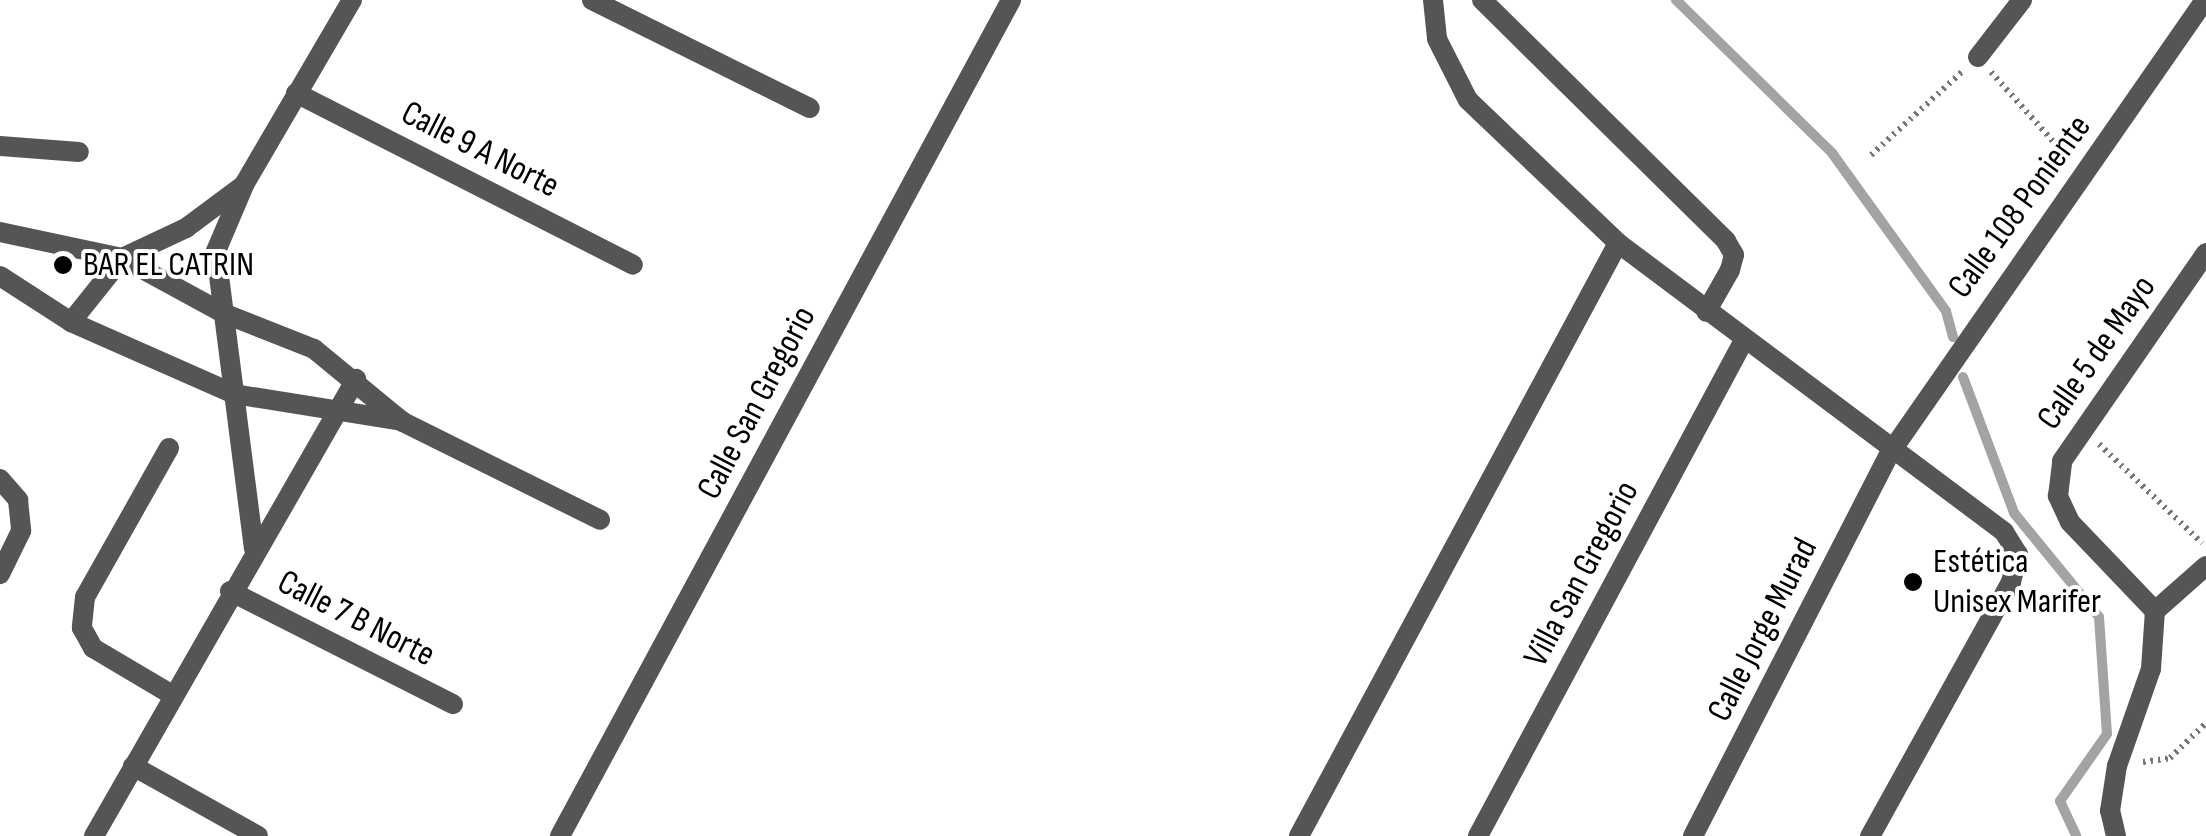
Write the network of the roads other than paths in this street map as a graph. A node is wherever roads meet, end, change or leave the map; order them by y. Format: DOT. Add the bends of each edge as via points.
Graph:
graph roads {
  1 [pos="352,0"];
  2 [pos="592,0"];
  3 [pos="1011,0"];
  4 [pos="1433,0"];
  5 [pos="1482,0"];
  6 [pos="2022,0"];
  7 [pos="2206,0"];
  8 [pos="1978,57"];
  9 [pos="296,93"];
  10 [pos="810,108"];
  11 [pos="0,146"];
  12 [pos="79,152"];
  13 [pos="245,184"];
  14 [pos="0,232"];
  15 [pos="1618,243"];
  16 [pos="2206,253"];
  17 [pos="122,258"];
  18 [pos="633,265"];
  19 [pos="0,276"];
  20 [pos="1706,312"];
  21 [pos="223,313"];
  22 [pos="71,322"];
  23 [pos="1743,342"];
  24 [pos="356,379"];
  25 [pos="234,394"];
  26 [pos="340,413"];
  27 [pos="404,422"];
  28 [pos="170,448"];
  29 [pos="1890,453"];
  30 [pos="0,479"];
  31 [pos="600,520"];
  32 [pos="254,549"];
  33 [pos="2206,566"];
  34 [pos="0,574"];
  35 [pos="230,591"];
  36 [pos="2155,610"];
  37 [pos="172,695"];
  38 [pos="453,704"];
  39 [pos="133,766"];
  40 [pos="94,836"];
  41 [pos="258,836"];
  42 [pos="560,836"];
  43 [pos="1299,836"];
  44 [pos="1478,836"];
  45 [pos="1693,836"];
  46 [pos="1870,836"];
  47 [pos="2116,836"];
  1 -- 9 [label="street"];
  2 -- 10 [label="street"];
  3 -- 42 [label="street, Calle San Gregorio"];
  4 -- 15 [label="street" via="1437,39 1468,100"];
  5 -- 20 [label="street" via="1726,241 1734,255 1730,270"];
  6 -- 8 [label="street"];
  7 -- 29 [label="street, Calle 108 Poniente"];
  9 -- 13 [label="street"];
  9 -- 18 [label="street, Calle 9 A Norte"];
  11 -- 12 [label="street"];
  13 -- 17 [label="street" via="186,228"];
  13 -- 21 [label="street" via="216,252"];
  14 -- 17 [label="street"];
  15 -- 20 [label="street"];
  15 -- 43 [label="street"];
  16 -- 36 [label="street, Calle 5 de Mayo" via="2062,461 2058,496 2070,522"];
  17 -- 21 [label="street"];
  17 -- 22 [label="street"];
  19 -- 22 [label="street"];
  20 -- 23 [label="street"];
  21 -- 24 [label="street" via="314,349"];
  21 -- 25 [label="street"];
  22 -- 25 [label="street"];
  23 -- 29 [label="street"];
  23 -- 44 [label="street, Villa San Gregorio"];
  24 -- 26 [label="street"];
  24 -- 27 [label="street"];
  25 -- 26 [label="street"];
  25 -- 32 [label="street"];
  26 -- 27 [label="street"];
  26 -- 32 [label="street"];
  27 -- 31 [label="street"];
  28 -- 37 [label="street" via="85,597 82,628 93,648"];
  29 -- 45 [label="street, Calle Jorge Murad"];
  29 -- 46 [label="street" via="2004,532 2018,554 2011,582"];
  30 -- 34 [label="street" via="18,500 21,531"];
  32 -- 35 [label="street"];
  33 -- 36 [label="street"];
  35 -- 37 [label="street"];
  35 -- 38 [label="street, Calle 7 B Norte"];
  36 -- 47 [label="street" via="2151,670 2117,766 2110,811"];
  37 -- 39 [label="street"];
  39 -- 40 [label="street"];
  39 -- 41 [label="street"];
}
